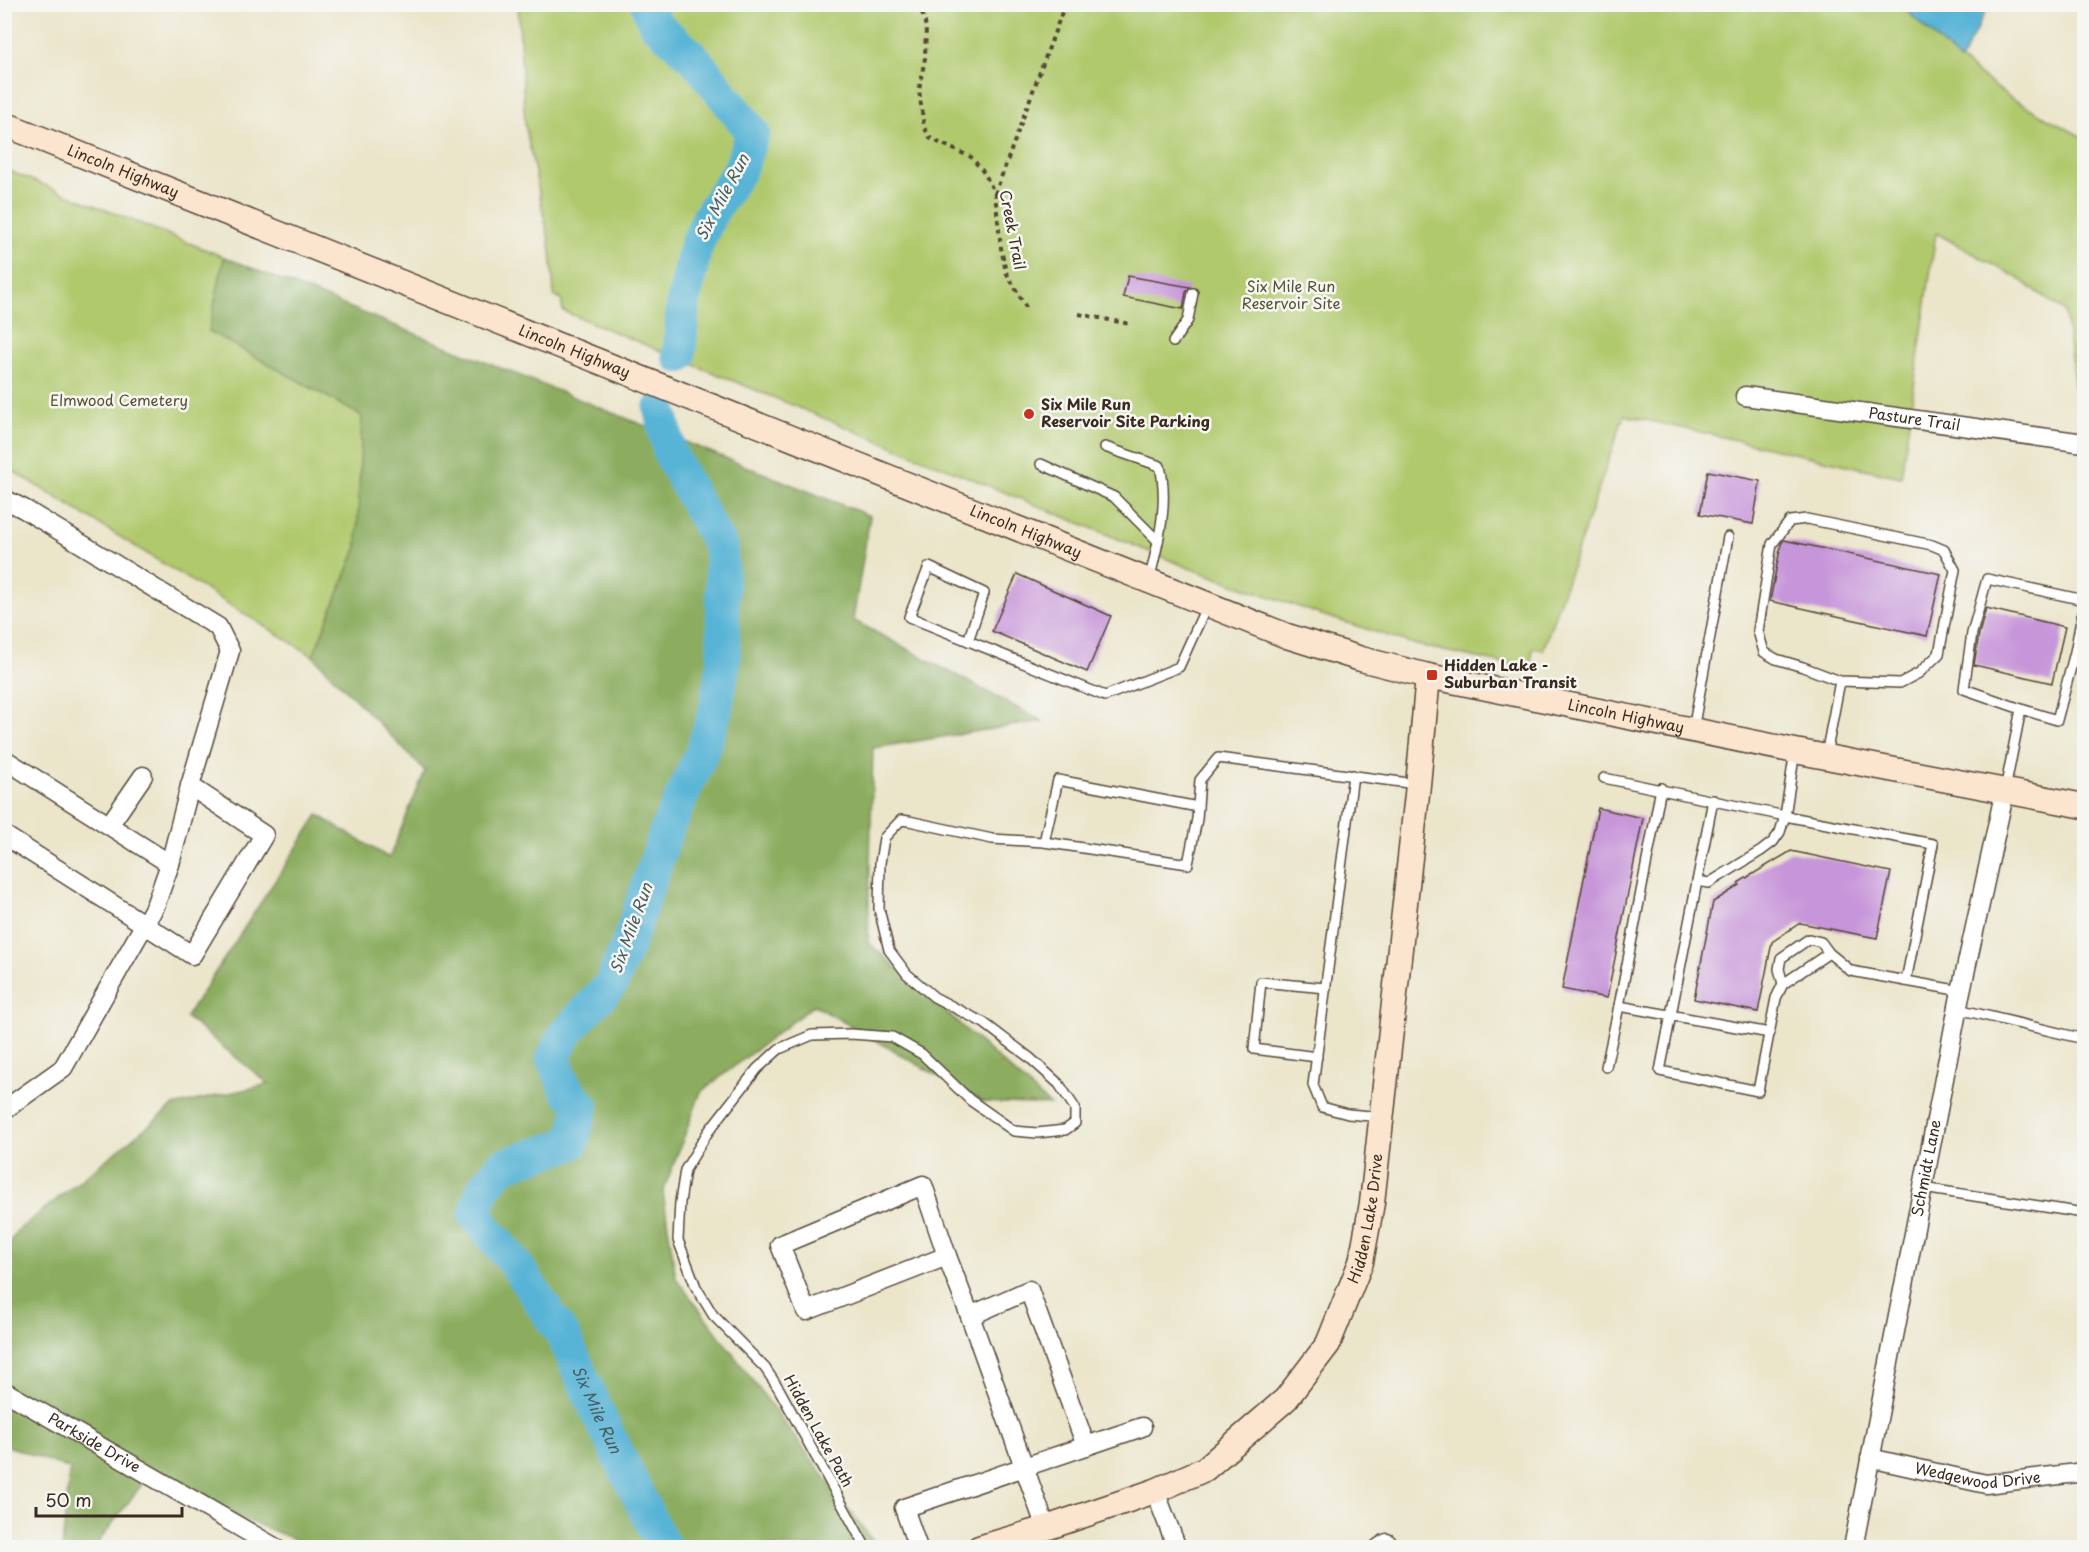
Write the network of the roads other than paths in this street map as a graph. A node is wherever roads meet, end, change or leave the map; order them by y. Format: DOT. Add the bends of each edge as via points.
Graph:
graph roads {
  1 [pos="4,124"];
  2 [pos="1193,293"];
  3 [pos="1173,342"];
  4 [pos="1745,396"];
  5 [pos="2085,443"];
  6 [pos="1106,447"];
  7 [pos="1041,464"];
  8 [pos="4,499"];
  9 [pos="1728,537"];
  10 [pos="1158,541"];
  11 [pos="1149,581"];
  12 [pos="2085,602"];
  13 [pos="1207,605"];
  14 [pos="968,641"];
  15 [pos="1428,676"];
  16 [pos="1840,681"];
  17 [pos="2021,709"];
  18 [pos="1693,729"];
  19 [pos="1795,751"];
  20 [pos="1826,757"];
  21 [pos="4,759"];
  22 [pos="1353,775"];
  23 [pos="142,776"];
  24 [pos="1604,778"];
  25 [pos="1418,785"];
  26 [pos="190,786"];
  27 [pos="1661,788"];
  28 [pos="2004,790"];
  29 [pos="1713,800"];
  30 [pos="2085,806"];
  31 [pos="1198,807"];
  32 [pos="1785,816"];
  33 [pos="110,824"];
  34 [pos="4,835"];
  35 [pos="1044,842"];
  36 [pos="170,864"];
  37 [pos="1697,881"];
  38 [pos="144,926"];
  39 [pos="1829,953"];
  40 [pos="1906,981"];
  41 [pos="1783,984"];
  42 [pos="1326,987"];
  43 [pos="1960,1000"];
  44 [pos="1619,1005"];
  45 [pos="1671,1016"];
  46 [pos="1770,1033"];
  47 [pos="2085,1039"];
  48 [pos="1317,1057"];
  49 [pos="1606,1067"];
  50 [pos="4,1110"];
  51 [pos="1382,1117"];
  52 [pos="1923,1188"];
  53 [pos="2085,1213"];
  54 [pos="946,1256"];
  55 [pos="970,1316"];
  56 [pos="4,1391"];
  57 [pos="1142,1427"];
  58 [pos="1086,1446"];
  59 [pos="1870,1458"];
  60 [pos="1024,1467"];
  61 [pos="2085,1473"];
  62 [pos="1155,1491"];
  63 [pos="1046,1528"];
  64 [pos="264,1544"];
  65 [pos="866,1548"];
  66 [pos="918,1548"];
  67 [pos="979,1548"];
  68 [pos="1177,1548"];
  69 [pos="1853,1548"];
  1 -- 11 [label="main road, Lincoln Highway"];
  2 -- 3 [label="lane" via="1188,320"];
  4 -- 5 [label="street, Pasture Trail"];
  6 -- 10 [label="lane" via="1160,466 1164,482"];
  7 -- 10 [label="lane" via="1114,496"];
  8 -- 26 [label="street" via="218,627 230,651"];
  9 -- 18 [label="lane"];
  10 -- 11 [label="lane"];
  11 -- 13 [label="main road, Lincoln Highway"];
  12 -- 17 [label="lane" via="2057,720"];
  12 -- 17 [label="lane" via="1987,579 1972,633 1964,688"];
  13 -- 14 [label="lane" via="1179,667 1105,696"];
  13 -- 15 [label="main road, Lincoln Highway" via="1287,636"];
  14 -- 14 [label="lane" via="909,617 929,567 984,593"];
  15 -- 18 [label="main road, Lincoln Highway"];
  15 -- 25 [label="main road, Hidden Lake Drive"];
  16 -- 16 [label="lane" via="1764,652 1758,631 1772,544 1790,521 1806,519 1932,545 1944,550 1955,570 1939,654 1927,666 1900,683"];
  16 -- 20 [label="lane"];
  17 -- 28 [label="lane"];
  18 -- 19 [label="main road, Lincoln Highway"];
  19 -- 20 [label="main road, Lincoln Highway"];
  19 -- 32 [label="lane"];
  20 -- 28 [label="main road, Lincoln Highway"];
  21 -- 33 [label="street"];
  22 -- 25 [label="lane"];
  22 -- 31 [label="lane" via="1218,758 1200,780"];
  22 -- 42 [label="lane"];
  23 -- 33 [label="street"];
  24 -- 27 [label="lane"];
  25 -- 51 [label="main road, Hidden Lake Drive"];
  26 -- 36 [label="street"];
  26 -- 38 [label="street" via="264,835 192,956"];
  27 -- 29 [label="lane"];
  27 -- 44 [label="lane"];
  28 -- 30 [label="main road, Lincoln Highway"];
  28 -- 43 [label="street, Schmidt Lane"];
  29 -- 32 [label="lane"];
  29 -- 37 [label="lane"];
  31 -- 35 [label="lane" via="1188,864"];
  31 -- 35 [label="lane" via="1058,780"];
  32 -- 37 [label="lane" via="1780,832 1761,851 1709,883"];
  32 -- 40 [label="lane" via="1933,844"];
  33 -- 36 [label="street"];
  34 -- 38 [label="street"];
  35 -- 65 [label="lane, Hidden Lake Path" via="992,839 901,820 884,838 879,909 889,950 907,974 934,997 984,1023 1030,1058 1059,1084 1075,1108 1075,1123 1065,1130 1014,1131 970,1100 922,1054 892,1037 812,1035 779,1049 757,1069 708,1132 685,1170 678,1240 696,1287 713,1315 765,1368"];
  36 -- 38 [label="street"];
  37 -- 45 [label="lane"];
  38 -- 50 [label="street" via="63,1068"];
  39 -- 40 [label="lane" via="1851,971"];
  39 -- 41 [label="lane"];
  39 -- 41 [label="lane" via="1821,942 1809,939 1781,958"];
  40 -- 43 [label="lane"];
  41 -- 46 [label="lane" via="1776,998"];
  42 -- 48 [label="lane"];
  42 -- 48 [label="lane" via="1261,982 1254,1049"];
  43 -- 47 [label="lane"];
  43 -- 52 [label="street, Schmidt Lane"];
  44 -- 45 [label="lane"];
  44 -- 49 [label="lane"];
  45 -- 46 [label="lane"];
  45 -- 46 [label="lane" via="1660,1071 1758,1091"];
  48 -- 51 [label="lane" via="1313,1085 1322,1107"];
  51 -- 62 [label="main road, Hidden Lake Drive" via="1361,1262 1328,1344 1286,1399 1230,1448 1205,1469"];
  52 -- 53 [label="lane"];
  52 -- 59 [label="street, Schmidt Lane"];
  54 -- 54 [label="street" via="923,1185 780,1245 806,1311"];
  54 -- 55 [label="street"];
  55 -- 58 [label="street" via="1029,1290"];
  55 -- 60 [label="street"];
  56 -- 64 [label="street, Parkside Drive"];
  57 -- 58 [label="street"];
  58 -- 60 [label="street"];
  59 -- 61 [label="street, Wedgewood Drive" via="1986,1484"];
  59 -- 69 [label="street, Schmidt Lane"];
  60 -- 63 [label="street"];
  60 -- 66 [label="street" via="904,1508"];
  62 -- 63 [label="main road, Hidden Lake Drive"];
  62 -- 68 [label="street"];
  63 -- 67 [label="main road, Hidden Lake Drive"];
}
